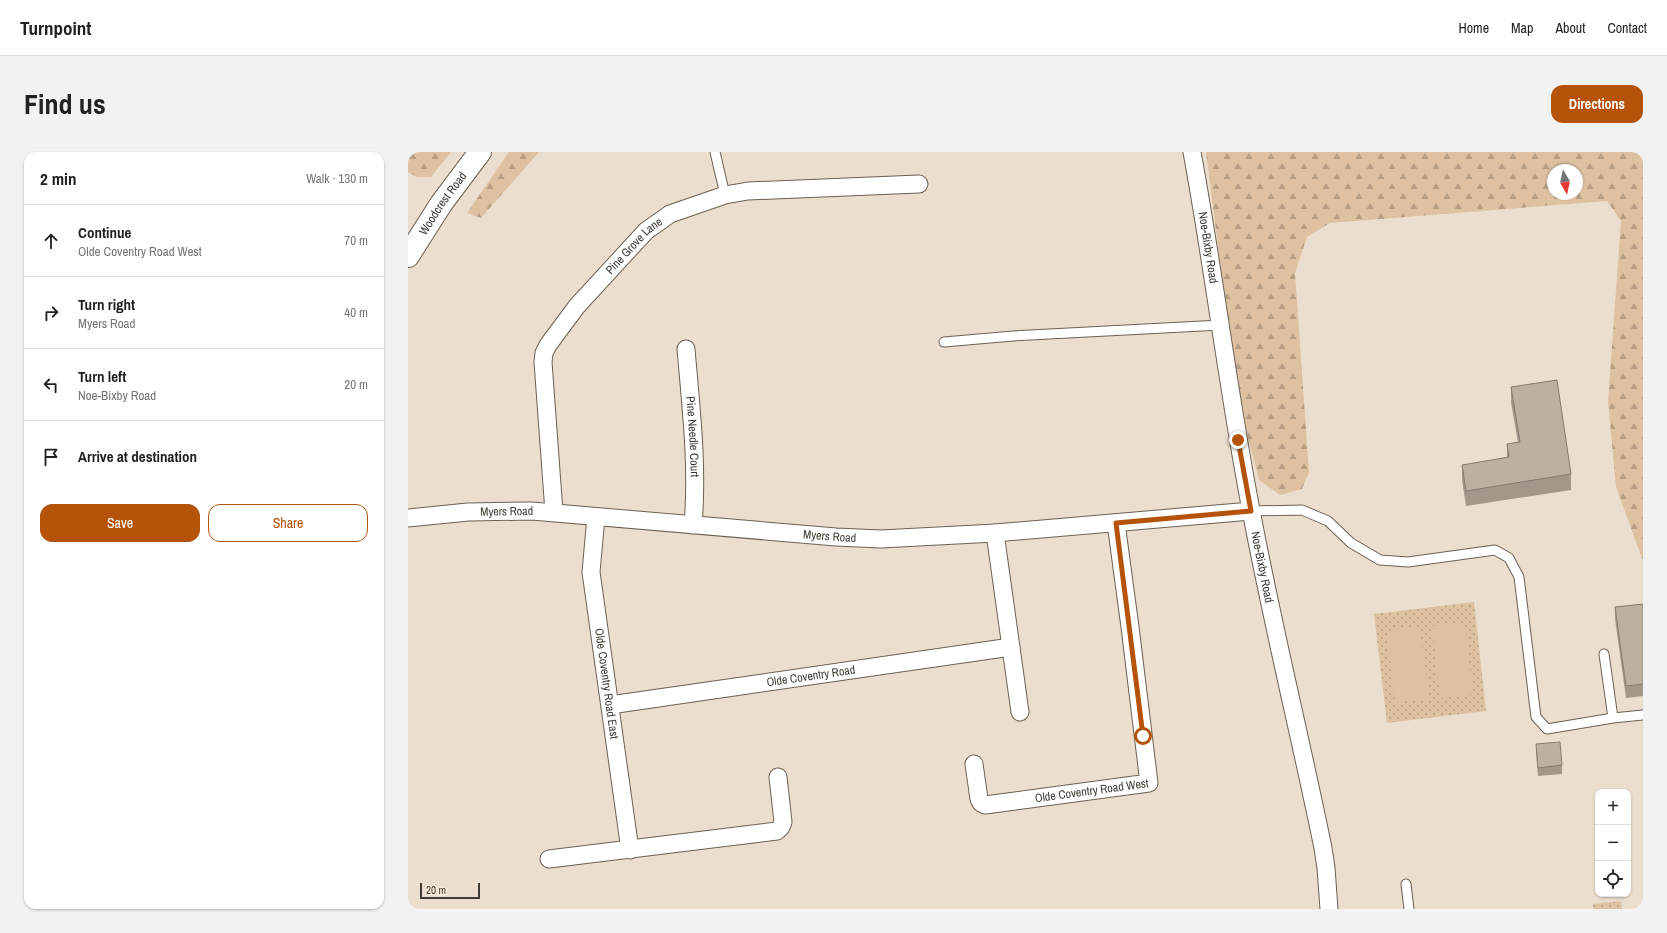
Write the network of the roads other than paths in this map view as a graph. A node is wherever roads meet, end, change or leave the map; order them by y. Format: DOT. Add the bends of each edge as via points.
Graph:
graph roads {
  1 [pos="480,152"];
  2 [pos="714,152"];
  3 [pos="1192,152"];
  4 [pos="919,184"];
  5 [pos="725,195"];
  6 [pos="408,256"];
  7 [pos="1221,325"];
  8 [pos="944,342"];
  9 [pos="686,349"];
  10 [pos="1251,511"];
  11 [pos="554,512"];
  12 [pos="596,517"];
  13 [pos="408,518"];
  14 [pos="1116,523"];
  15 [pos="693,525"];
  16 [pos="995,534"];
  17 [pos="1011,646"];
  18 [pos="1604,654"];
  19 [pos="610,705"];
  20 [pos="1020,712"];
  21 [pos="1643,715"];
  22 [pos="1613,718"];
  23 [pos="974,764"];
  24 [pos="778,777"];
  25 [pos="630,850"];
  26 [pos="549,859"];
  27 [pos="1406,884"];
  28 [pos="1329,909"];
  29 [pos="1409,909"];
  1 -- 6 [label="street, Woodcrest Road" via="441,204"];
  2 -- 5 [label="lane"];
  3 -- 7 [label="street, Noe-Bixby Road"];
  4 -- 5 [label="street, Pine Grove Lane" via="748,191"];
  5 -- 11 [label="street, Pine Grove Lane" via="670,214 646,231 577,306 546,349 542,362"];
  7 -- 8 [label="lane"];
  7 -- 10 [label="street, Noe-Bixby Road"];
  9 -- 15 [label="street, Pine Needle Court" via="695,466"];
  10 -- 14 [label="street, Myers Road"];
  10 -- 22 [label="lane" via="1302,510 1328,521 1351,543 1380,560 1408,562 1495,550 1509,558 1519,577 1536,717 1547,728"];
  10 -- 28 [label="street, Noe-Bixby Road" via="1323,848"];
  11 -- 12 [label="street, Myers Road"];
  11 -- 13 [label="street, Myers Road" via="500,511"];
  12 -- 15 [label="street, Myers Road"];
  12 -- 19 [label="street, Olde Coventry Road East" via="591,572"];
  14 -- 16 [label="street, Myers Road"];
  14 -- 23 [label="street, Olde Coventry Road West" via="1149,783 986,805 979,799"];
  15 -- 16 [label="street, Myers Road" via="881,539"];
  16 -- 17 [label="street"];
  17 -- 19 [label="street, Olde Coventry Road"];
  17 -- 20 [label="street"];
  18 -- 22 [label="lane"];
  19 -- 25 [label="street, Olde Coventry Road East"];
  21 -- 22 [label="lane"];
  24 -- 25 [label="street" via="783,822 777,831"];
  25 -- 26 [label="street"];
  27 -- 29 [label="lane"];
}
